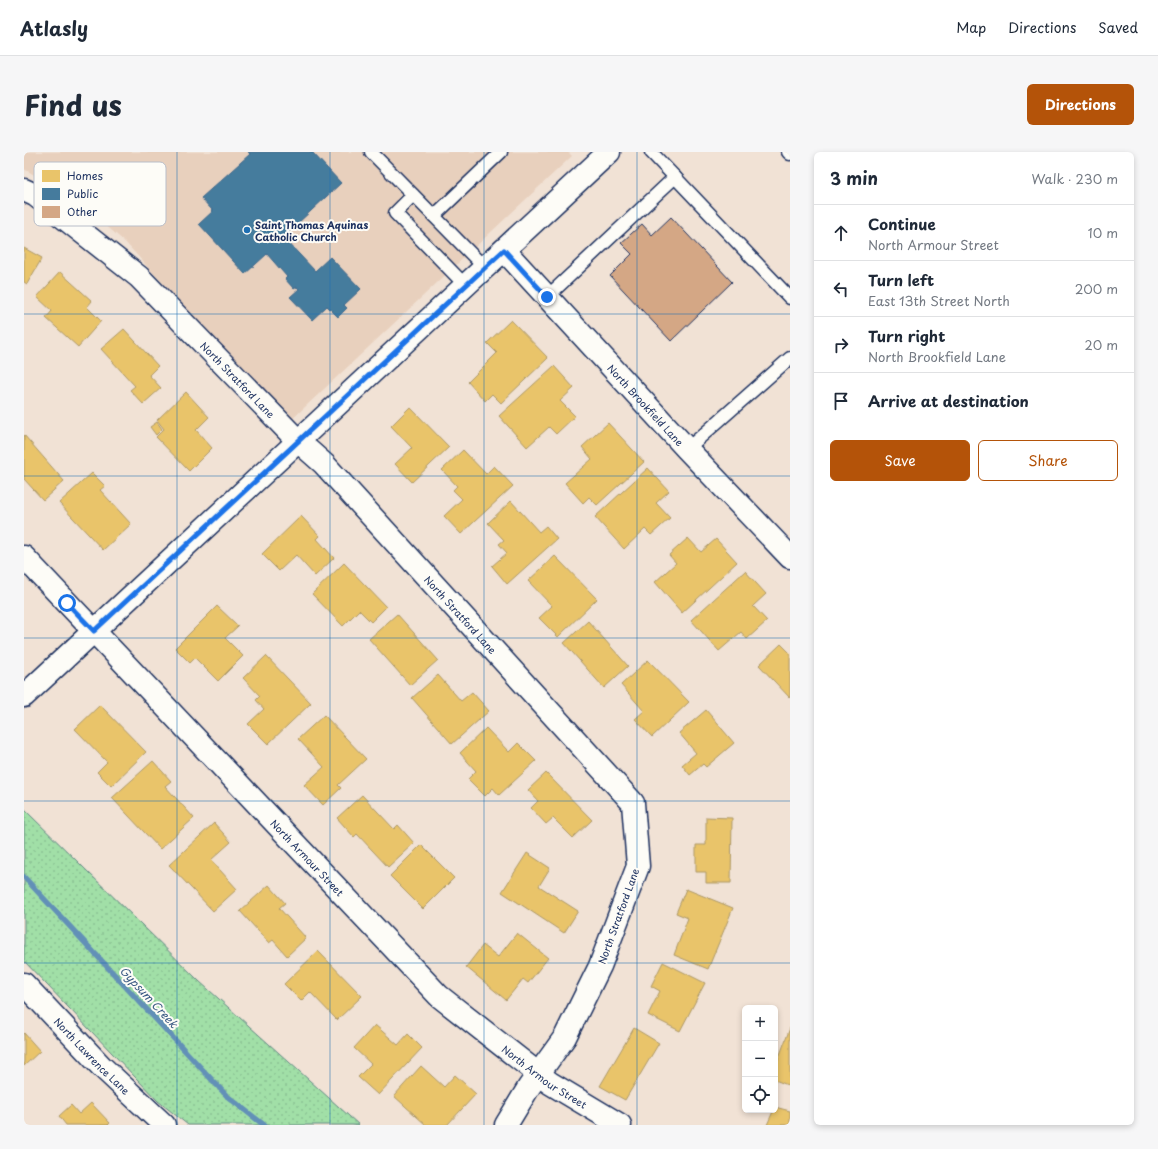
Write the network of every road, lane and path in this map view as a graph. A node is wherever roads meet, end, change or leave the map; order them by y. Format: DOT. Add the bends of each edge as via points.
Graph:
graph roads {
  1 [pos="371,152"];
  2 [pos="501,152"];
  3 [pos="609,152"];
  4 [pos="651,152"];
  5 [pos="788,152"];
  6 [pos="790,154"];
  7 [pos="676,177"];
  8 [pos="24,190"];
  9 [pos="34,195"];
  10 [pos="413,195"];
  11 [pos="434,216"];
  12 [pos="74,226"];
  13 [pos="504,250"];
  14 [pos="485,268"];
  15 [pos="466,286"];
  16 [pos="547,297"];
  17 [pos="790,298"];
  18 [pos="790,358"];
  19 [pos="298,441"];
  20 [pos="686,449"];
  21 [pos="24,557"];
  22 [pos="790,558"];
  23 [pos="94,631"];
  24 [pos="24,696"];
  25 [pos="24,984"];
  26 [pos="538,1074"];
  27 [pos="164,1125"];
  28 [pos="506,1125"];
  29 [pos="620,1125"];
  1 -- 10 [label="lane"];
  2 -- 11 [label="lane"];
  3 -- 13 [label="street"];
  4 -- 7 [label="lane"];
  5 -- 6 [label="lane"];
  7 -- 16 [label="lane"];
  7 -- 17 [label="lane"];
  8 -- 9 [label="street, North Stratford Lane"];
  10 -- 11 [label="lane"];
  10 -- 15 [label="lane" via="395,212"];
  11 -- 14 [label="lane"];
  12 -- 19 [label="street, North Stratford Lane" via="139,277"];
  13 -- 14 [label="street"];
  13 -- 16 [label="street, North Brookfield Lane"];
  14 -- 15 [label="street"];
  15 -- 19 [label="street"];
  16 -- 20 [label="street, North Brookfield Lane"];
  18 -- 20 [label="lane"];
  19 -- 23 [label="street"];
  19 -- 26 [label="street, North Stratford Lane" via="324,464 633,803 638,866 600,966 565,1037"];
  20 -- 22 [label="street, North Brookfield Lane"];
  21 -- 23 [label="street, North Armour Street"];
  23 -- 24 [label="street"];
  23 -- 26 [label="street, North Armour Street" via="439,996"];
  25 -- 27 [label="street, North Lawrence Lane" via="101,1066"];
  26 -- 28 [label="street, North Stratford Lane"];
  26 -- 29 [label="street, North Armour Street"];
}
